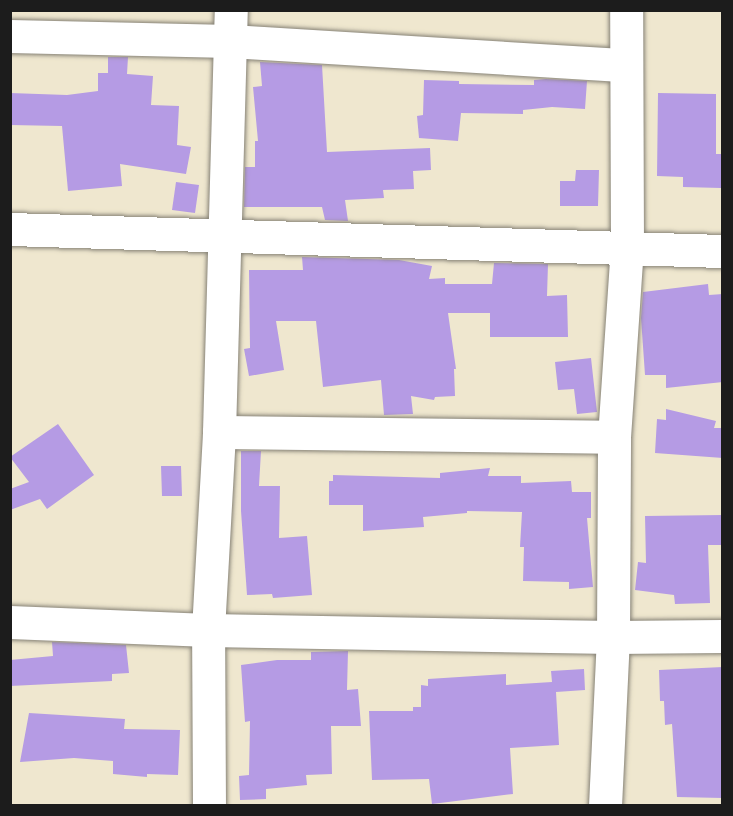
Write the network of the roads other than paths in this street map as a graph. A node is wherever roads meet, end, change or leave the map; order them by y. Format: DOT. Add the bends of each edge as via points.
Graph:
graph roads {
  1 [pos="626,10"];
  2 [pos="230,26"];
  3 [pos="10,36"];
  4 [pos="625,64"];
  5 [pos="10,229"];
  6 [pos="225,238"];
  7 [pos="627,248"];
  8 [pos="723,251"];
  9 [pos="219,432"];
  10 [pos="614,437"];
  11 [pos="10,622"];
  12 [pos="208,630"];
  13 [pos="723,636"];
  14 [pos="613,637"];
  15 [pos="209,806"];
  16 [pos="605,806"];
  1 -- 4 [label="street"];
  2 -- 3 [label="street"];
  2 -- 4 [label="street"];
  2 -- 6 [label="street"];
  4 -- 7 [label="street"];
  5 -- 6 [label="street"];
  6 -- 7 [label="street"];
  6 -- 9 [label="street"];
  7 -- 8 [label="street"];
  7 -- 10 [label="street"];
  9 -- 10 [label="street"];
  9 -- 12 [label="street"];
  10 -- 14 [label="street"];
  11 -- 12 [label="street"];
  12 -- 14 [label="street"];
  12 -- 15 [label="street"];
  13 -- 14 [label="street"];
  14 -- 16 [label="street"];
}
